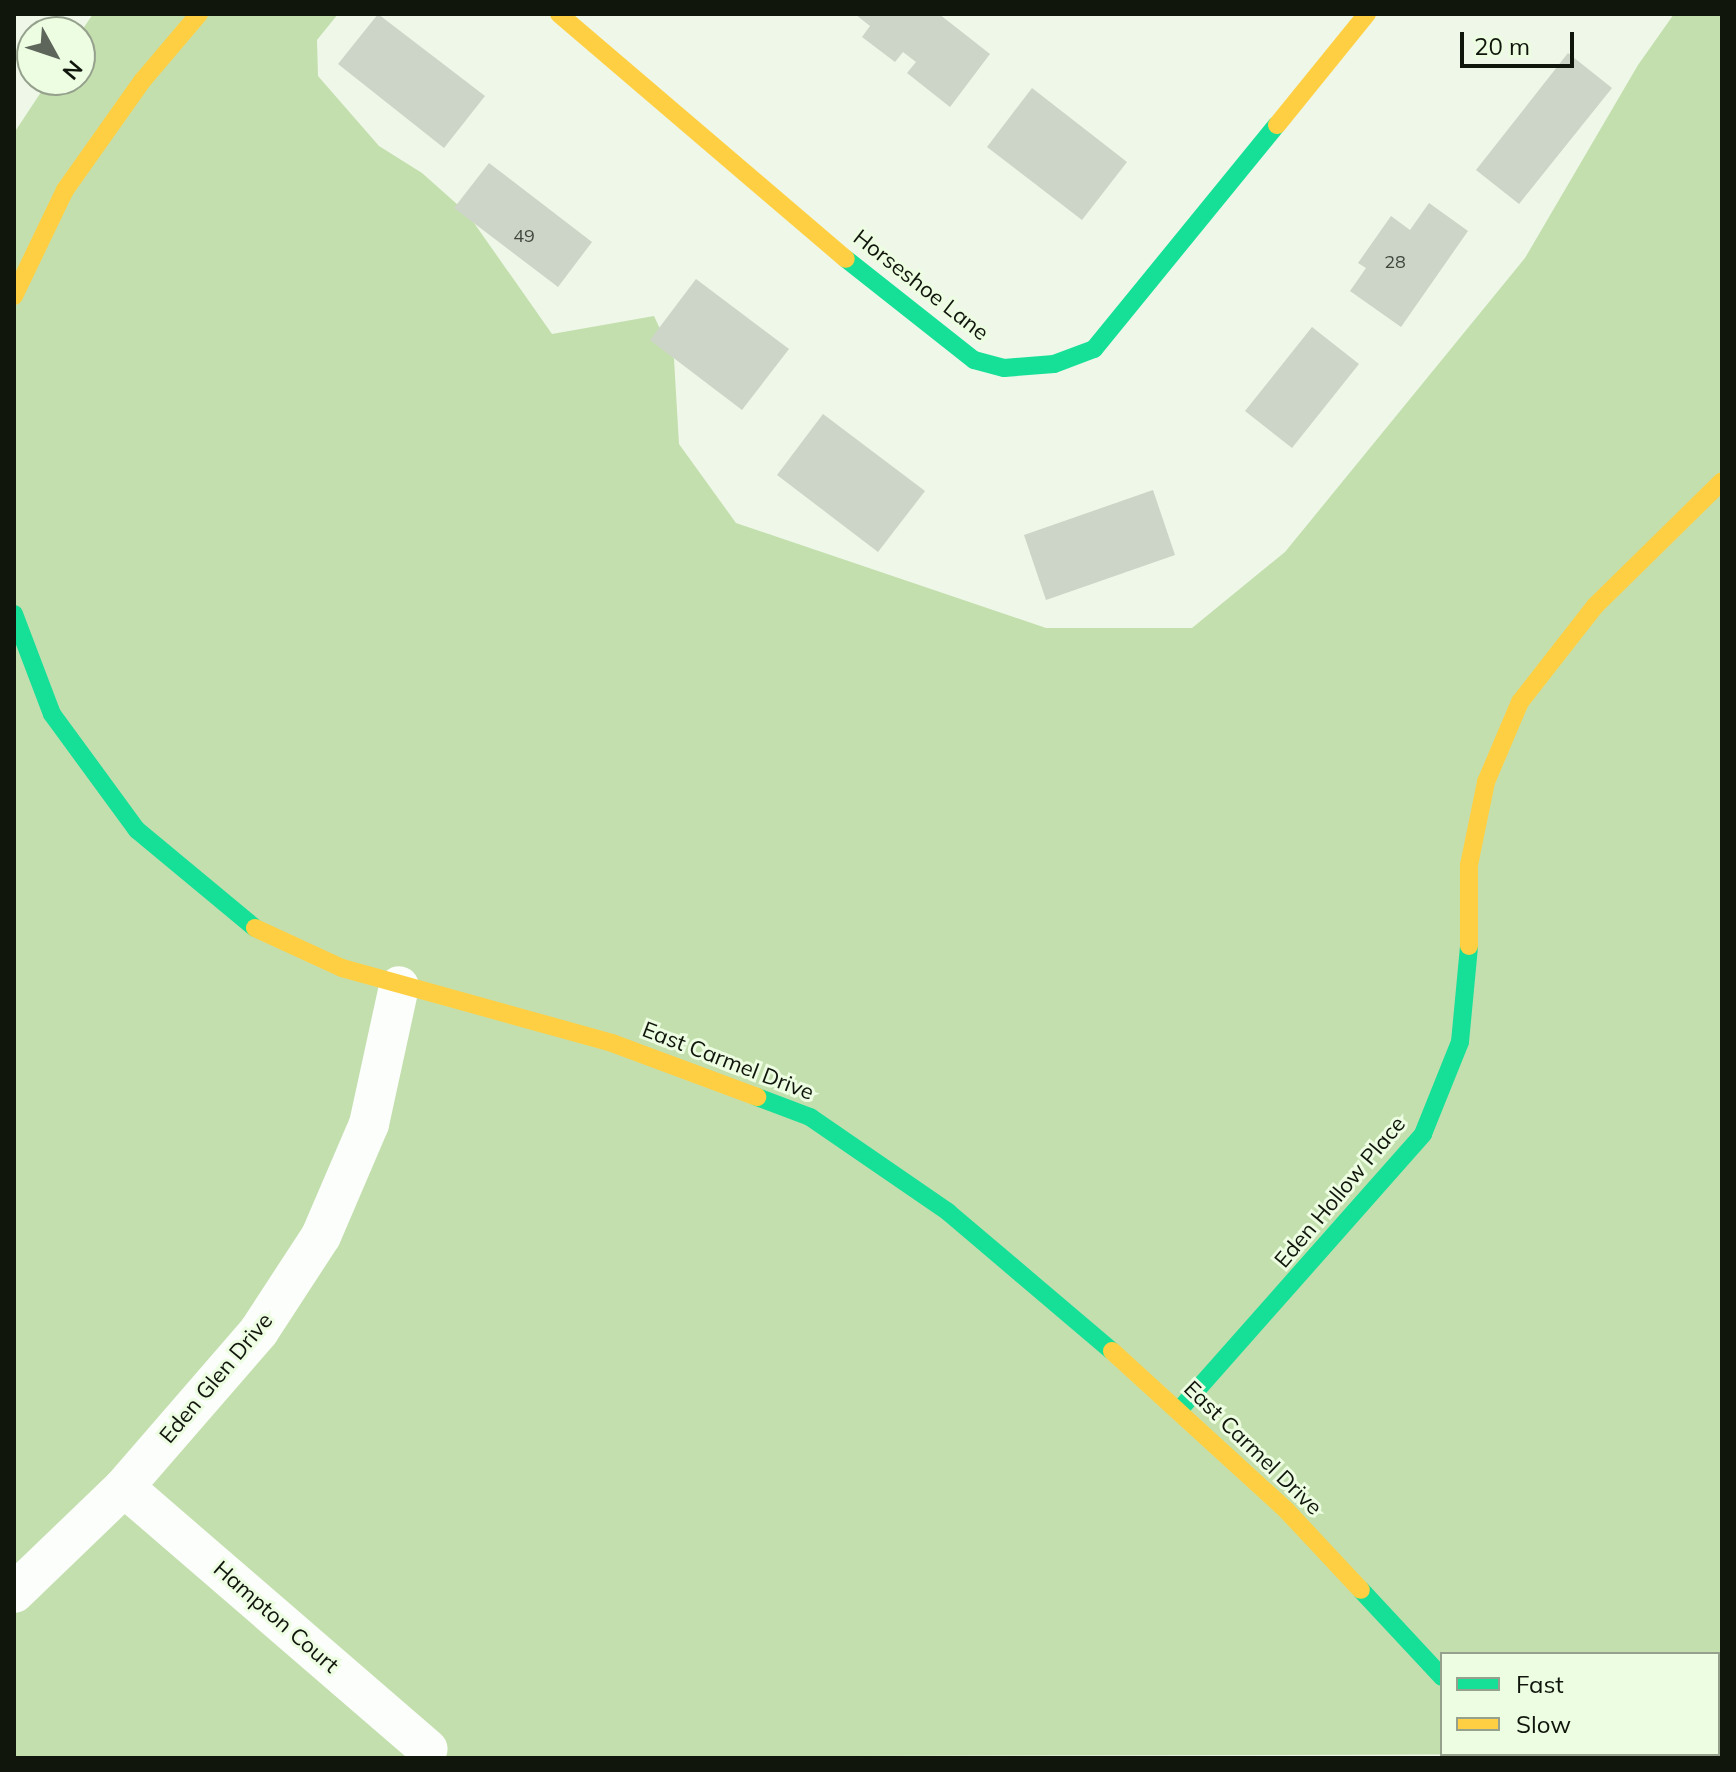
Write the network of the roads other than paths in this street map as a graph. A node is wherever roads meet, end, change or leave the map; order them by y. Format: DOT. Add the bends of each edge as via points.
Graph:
graph roads {
  1 [pos="199,14"];
  2 [pos="559,14"];
  3 [pos="1367,14"];
  4 [pos="14,295"];
  5 [pos="1722,481"];
  6 [pos="14,614"];
  7 [pos="399,986"];
  8 [pos="1180,1409"];
  9 [pos="124,1487"];
  10 [pos="14,1593"];
  11 [pos="1440,1675"];
  12 [pos="427,1749"];
  1 -- 4 [label="street" via="143,80 65,190"];
  2 -- 3 [label="street, Horseshoe Lane" via="901,305 974,360 1004,368 1054,364 1094,349"];
  5 -- 8 [label="street, Eden Hollow Place" via="1595,606 1520,702 1486,782 1469,865 1469,975 1460,1042 1423,1134"];
  6 -- 7 [label="street, East Carmel Drive" via="52,714 137,830 248,925 342,968"];
  7 -- 8 [label="street, East Carmel Drive" via="612,1043 810,1117 948,1212"];
  7 -- 9 [label="street, Eden Glen Drive" via="369,1124 321,1236 259,1331"];
  8 -- 11 [label="street, East Carmel Drive" via="1287,1511"];
  9 -- 10 [label="street, Eden Glen Drive"];
  9 -- 12 [label="street, Hampton Court"];
}
